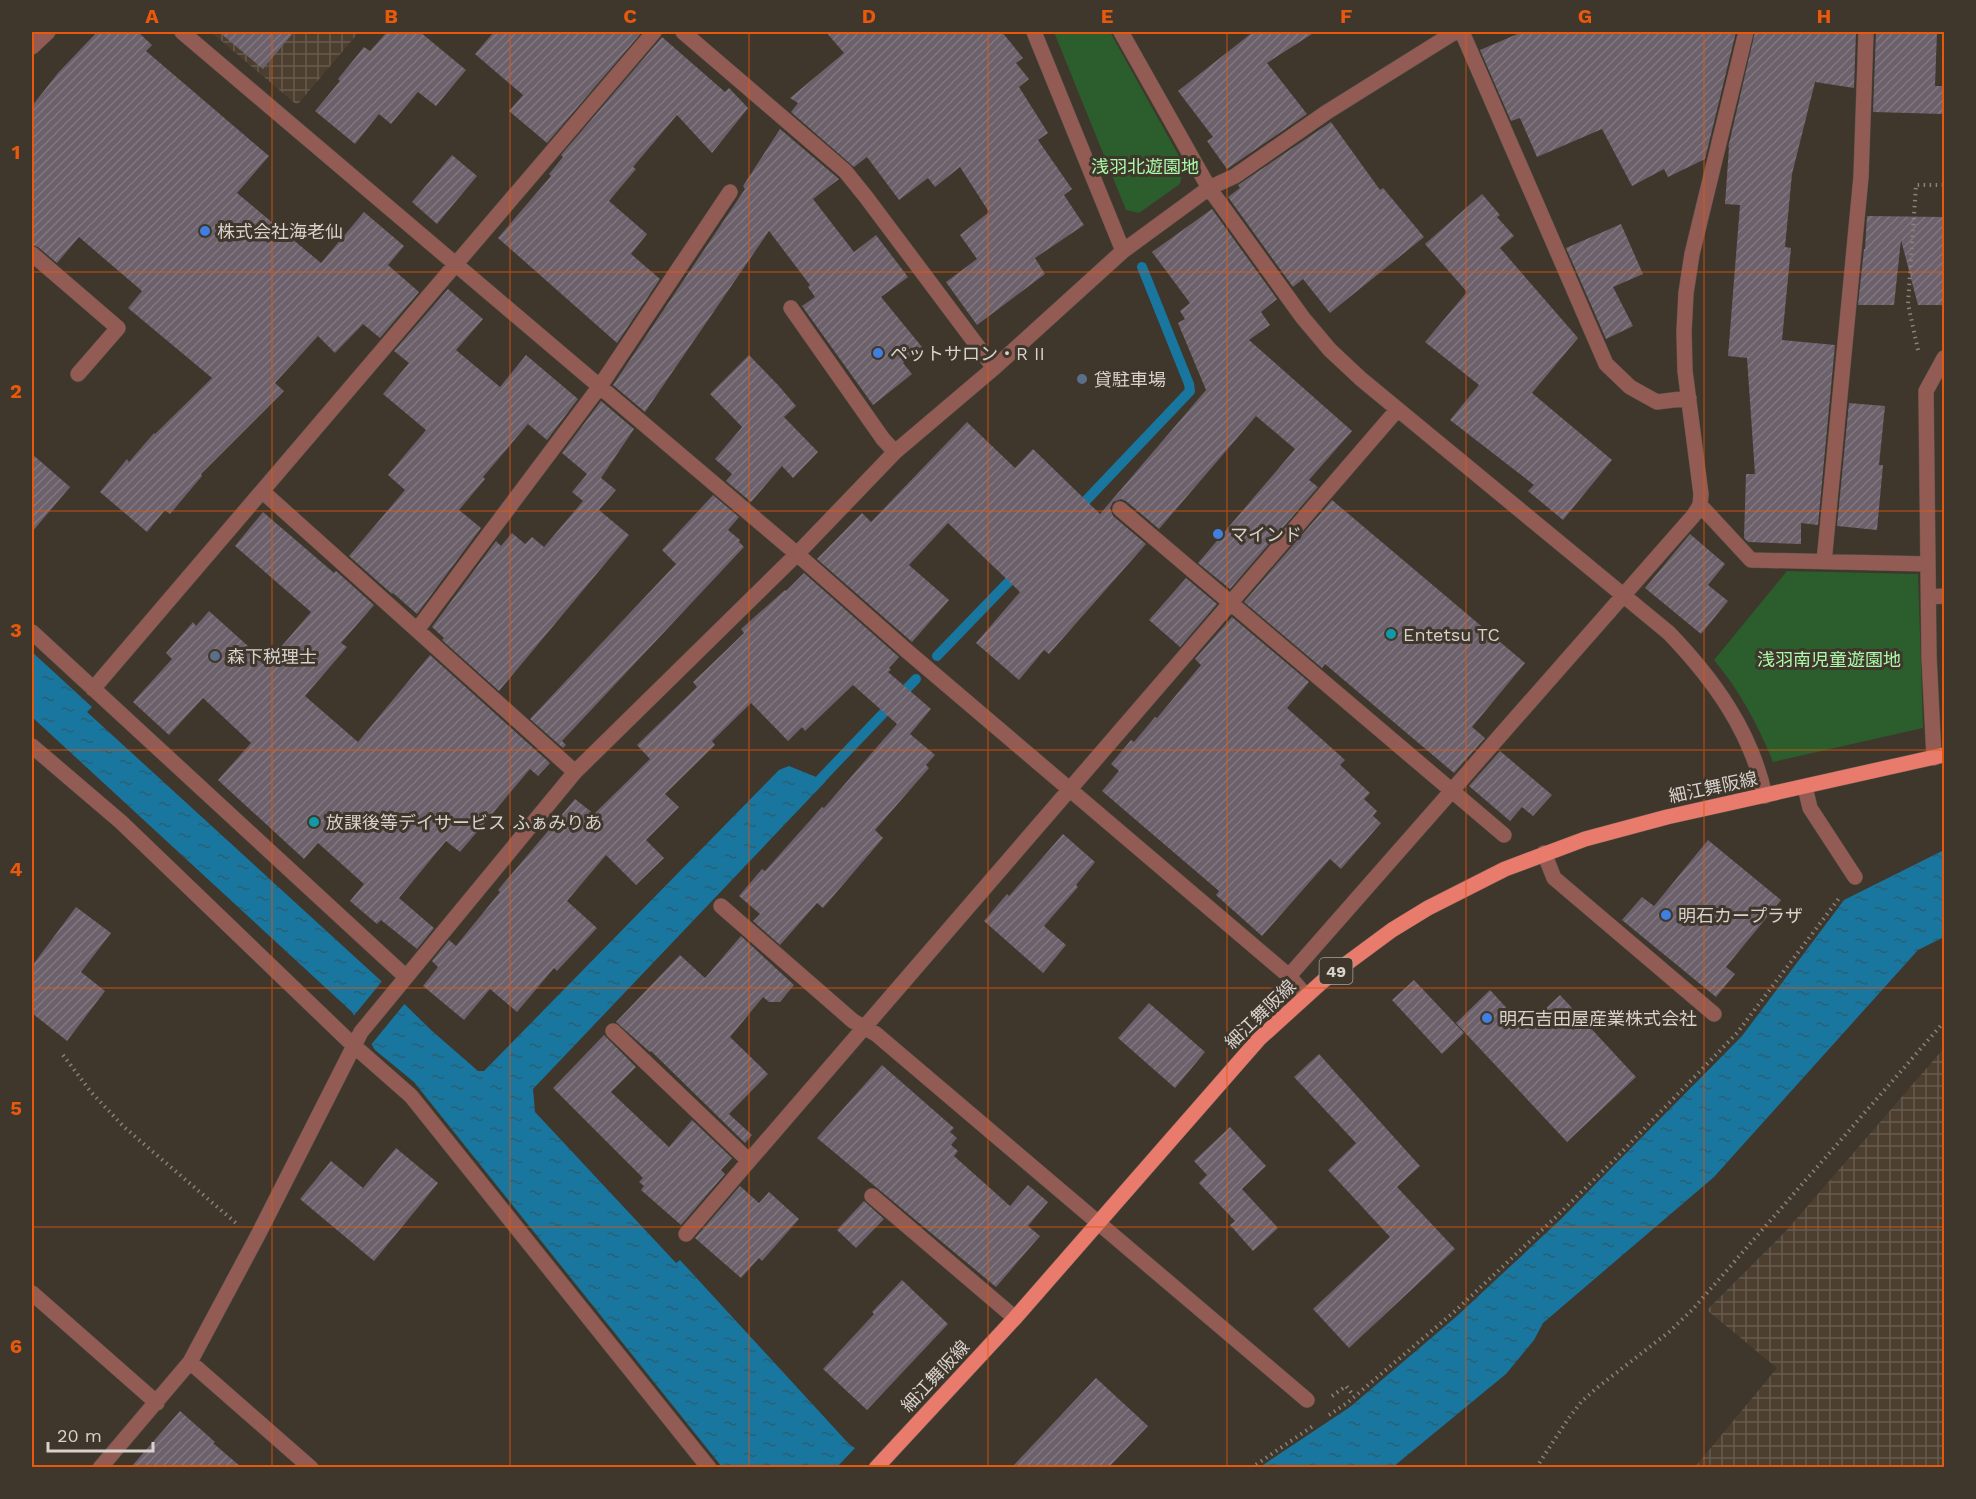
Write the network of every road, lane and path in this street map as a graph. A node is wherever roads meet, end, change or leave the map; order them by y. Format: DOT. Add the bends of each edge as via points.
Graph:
graph roads {
  1 [pos="48,32"];
  2 [pos="182,32"];
  3 [pos="654,32"];
  4 [pos="683,32"];
  5 [pos="1034,32"];
  6 [pos="1121,32"];
  7 [pos="1455,32"];
  8 [pos="1461,32"];
  9 [pos="1746,32"];
  10 [pos="1866,32"];
  11 [pos="32,47"];
  12 [pos="1944,185"];
  13 [pos="1209,188"];
  14 [pos="730,192"];
  15 [pos="1123,251"];
  16 [pos="32,254"];
  17 [pos="455,264"];
  18 [pos="791,308"];
  19 [pos="1944,358"];
  20 [pos="994,368"];
  21 [pos="78,374"];
  22 [pos="600,386"];
  23 [pos="1926,391"];
  24 [pos="1689,398"];
  25 [pos="1397,410"];
  26 [pos="895,452"];
  27 [pos="262,490"];
  28 [pos="1700,505"];
  29 [pos="1120,509"];
  30 [pos="797,554"];
  31 [pos="1824,562"];
  32 [pos="1928,564"];
  33 [pos="1623,596"];
  34 [pos="1944,596"];
  35 [pos="1929,597"];
  36 [pos="1231,603"];
  37 [pos="417,630"];
  38 [pos="32,632"];
  39 [pos="93,689"];
  40 [pos="32,746"];
  41 [pos="1939,757"];
  42 [pos="575,772"];
  43 [pos="1805,787"];
  44 [pos="1070,790"];
  45 [pos="1452,791"];
  46 [pos="1765,796"];
  47 [pos="1504,835"];
  48 [pos="1544,853"];
  49 [pos="1855,877"];
  50 [pos="721,906"];
  51 [pos="1289,976"];
  52 [pos="406,977"];
  53 [pos="1306,996"];
  54 [pos="1714,1014"];
  55 [pos="1944,1022"];
  56 [pos="865,1027"];
  57 [pos="613,1031"];
  58 [pos="357,1038"];
  59 [pos="63,1055"];
  60 [pos="749,1161"];
  61 [pos="872,1196"];
  62 [pos="1098,1223"];
  63 [pos="686,1234"];
  64 [pos="258,1235"];
  65 [pos="32,1293"];
  66 [pos="1015,1318"];
  67 [pos="190,1362"];
  68 [pos="1346,1386"];
  69 [pos="1354,1396"];
  70 [pos="1307,1400"];
  71 [pos="157,1402"];
  72 [pos="1328,1416"];
  73 [pos="1318,1422"];
  74 [pos="100,1467"];
  75 [pos="311,1467"];
  76 [pos="709,1467"];
  77 [pos="876,1467"];
  78 [pos="1251,1467"];
  79 [pos="1536,1467"];
  1 -- 11 [label="street"];
  2 -- 17 [label="street"];
  3 -- 17 [label="street"];
  4 -- 20 [label="street" via="845,171"];
  5 -- 15 [label="street"];
  6 -- 13 [label="street"];
  7 -- 13 [label="street" via="1327,112 1235,176"];
  8 -- 24 [label="street" via="1606,364 1629,387 1657,402"];
  9 -- 24 [label="street" via="1692,254 1684,332"];
  10 -- 31 [label="street" via="1861,177"];
  12 -- 23 [label="path" via="1916,186 1908,304"];
  13 -- 15 [label="street"];
  13 -- 25 [label="street" via="1316,335"];
  14 -- 22 [label="street"];
  15 -- 20 [label="street"];
  16 -- 21 [label="street" via="118,328"];
  17 -- 22 [label="street"];
  17 -- 27 [label="street"];
  18 -- 26 [label="street"];
  19 -- 23 [label="street"];
  20 -- 26 [label="street"];
  22 -- 30 [label="street"];
  22 -- 37 [label="street"];
  23 -- 32 [label="street"];
  24 -- 28 [label="street"];
  25 -- 33 [label="street"];
  25 -- 36 [label="street"];
  26 -- 30 [label="street"];
  27 -- 37 [label="street"];
  27 -- 39 [label="street"];
  28 -- 31 [label="street" via="1751,560"];
  28 -- 33 [label="street"];
  29 -- 36 [label="street"];
  30 -- 42 [label="street"];
  30 -- 44 [label="street"];
  31 -- 32 [label="street"];
  32 -- 35 [label="street"];
  33 -- 45 [label="street"];
  33 -- 46 [label="street" via="1669,633 1712,682 1746,738"];
  34 -- 35 [label="street"];
  35 -- 41 [label="street" via="1929,656"];
  36 -- 44 [label="street"];
  36 -- 45 [label="street"];
  37 -- 42 [label="street"];
  38 -- 39 [label="street"];
  39 -- 52 [label="street"];
  40 -- 58 [label="street"];
  41 -- 43 [label="main road, 細江舞阪線 / 49"];
  42 -- 52 [label="street"];
  43 -- 46 [label="main road, 細江舞阪線 / 49"];
  43 -- 49 [label="street" via="1810,808"];
  44 -- 51 [label="street"];
  44 -- 56 [label="street"];
  45 -- 47 [label="street"];
  45 -- 51 [label="street"];
  46 -- 48 [label="main road, 細江舞阪線 / 49" via="1626,827"];
  48 -- 53 [label="main road, 細江舞阪線 / 49" via="1428,908 1357,955"];
  48 -- 54 [label="street" via="1554,878"];
  49 -- 69 [label="path" via="1737,1033 1558,1215 1454,1312"];
  50 -- 56 [label="street" via="853,1021"];
  51 -- 53 [label="street"];
  52 -- 58 [label="street"];
  53 -- 62 [label="main road, 細江舞阪線 / 49" via="1231,1070"];
  55 -- 79 [label="path" via="1701,1301 1669,1332 1582,1401"];
  56 -- 60 [label="street"];
  56 -- 62 [label="street"];
  57 -- 60 [label="street"];
  58 -- 64 [label="street"];
  58 -- 76 [label="street" via="411,1096"];
  59 -- 64 [label="path" via="124,1127 239,1226"];
  60 -- 63 [label="street"];
  61 -- 66 [label="street"];
  62 -- 66 [label="main road, 細江舞阪線 / 49"];
  62 -- 70 [label="street"];
  64 -- 67 [label="street"];
  65 -- 71 [label="street"];
  66 -- 77 [label="main road, 細江舞阪線 / 49"];
  67 -- 71 [label="street"];
  67 -- 75 [label="street"];
  68 -- 69 [label="path"];
  69 -- 72 [label="path"];
  71 -- 74 [label="street"];
  73 -- 78 [label="path"];
}
